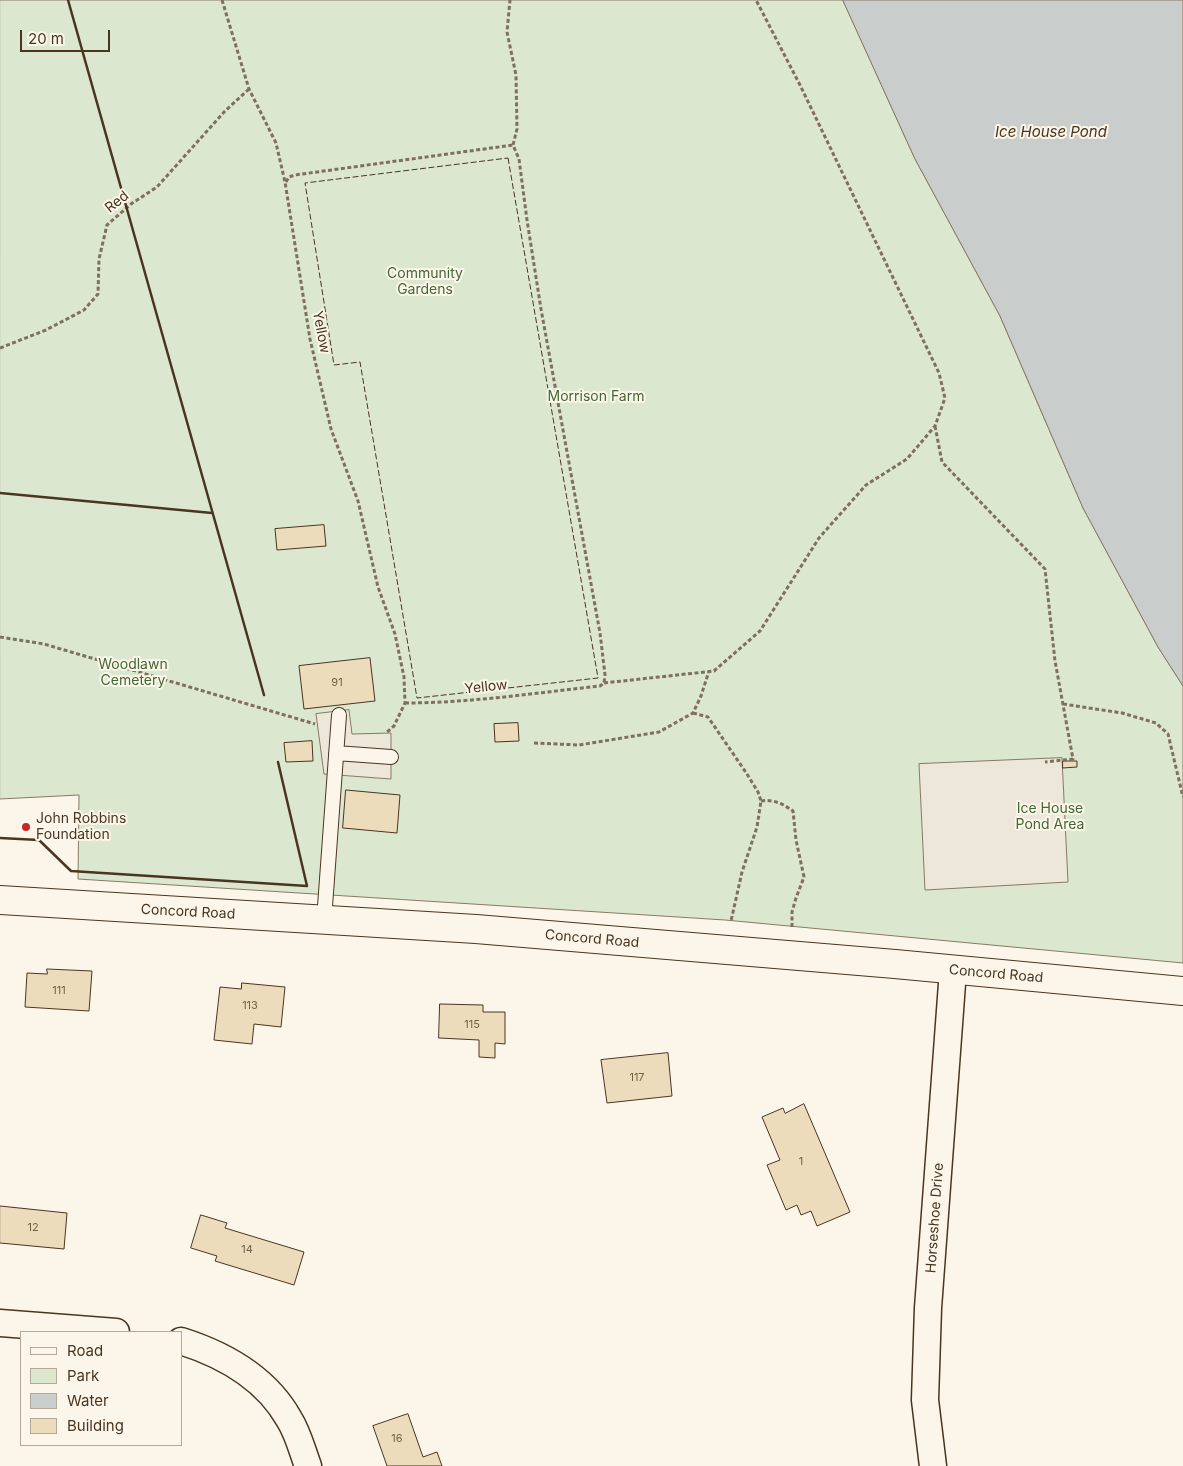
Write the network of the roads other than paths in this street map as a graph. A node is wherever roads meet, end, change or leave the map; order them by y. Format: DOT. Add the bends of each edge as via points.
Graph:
graph roads {
  1 [pos="339,715"];
  2 [pos="336,753"];
  3 [pos="391,757"];
  4 [pos="0,900"];
  5 [pos="324,920"];
  6 [pos="953,970"];
  7 [pos="1183,991"];
  8 [pos="0,1322"];
  9 [pos="104,1331"];
  10 [pos="182,1341"];
  11 [pos="308,1466"];
  12 [pos="933,1466"];
  1 -- 2 [label="lane"];
  2 -- 3 [label="lane"];
  2 -- 5 [label="lane"];
  4 -- 5 [label="street, Concord Road"];
  5 -- 6 [label="street, Concord Road" via="485,930"];
  6 -- 7 [label="street, Concord Road"];
  6 -- 12 [label="street, Horseshoe Drive" via="928,1308 925,1400"];
  8 -- 9 [label="street"];
  10 -- 11 [label="street" via="221,1356 252,1376 289,1418"];
}
